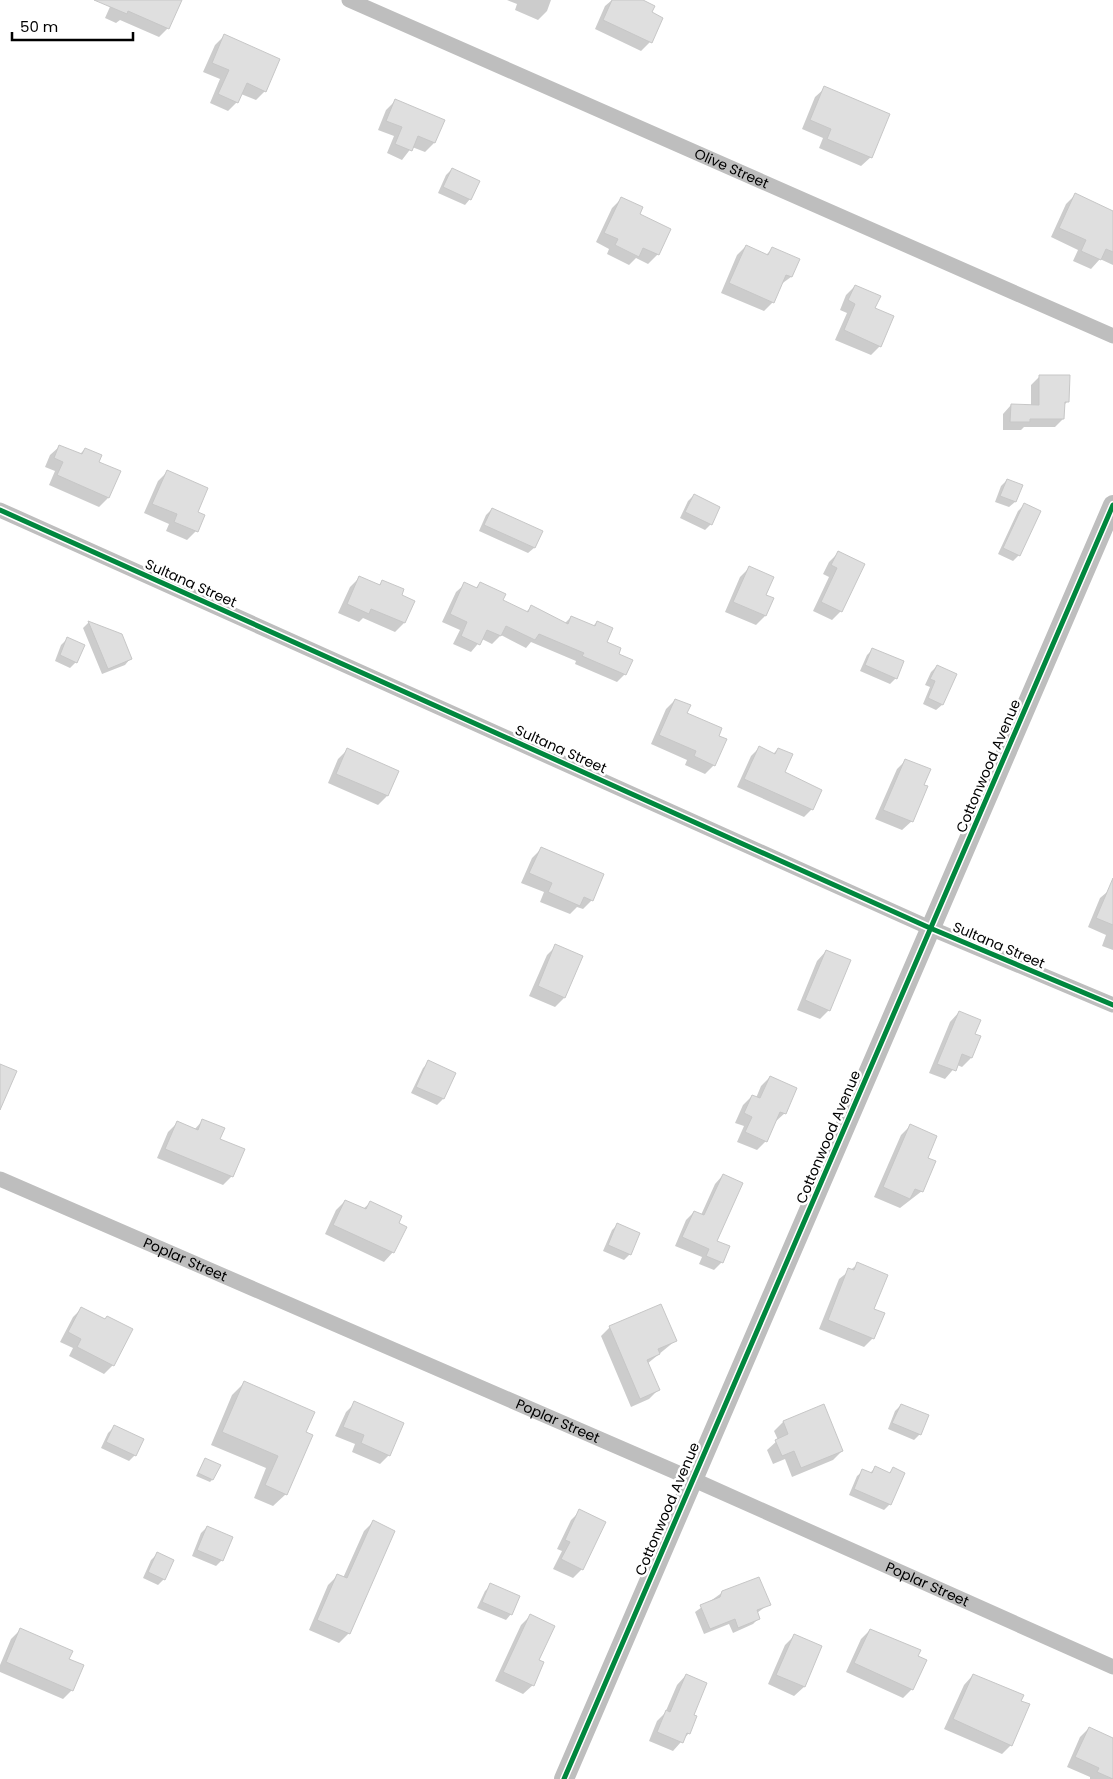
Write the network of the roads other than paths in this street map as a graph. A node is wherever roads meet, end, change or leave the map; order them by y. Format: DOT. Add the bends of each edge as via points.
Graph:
graph roads {
  1 [pos="349,0"];
  2 [pos="1113,336"];
  3 [pos="1113,506"];
  4 [pos="0,510"];
  5 [pos="930,928"];
  6 [pos="1113,1006"];
  7 [pos="0,1179"];
  8 [pos="692,1479"];
  9 [pos="1113,1667"];
  10 [pos="564,1779"];
  1 -- 2 [label="street, Olive Street"];
  3 -- 5 [label="street, Cottonwood Avenue"];
  4 -- 5 [label="street, Sultana Street"];
  5 -- 6 [label="street, Sultana Street"];
  5 -- 8 [label="street, Cottonwood Avenue"];
  7 -- 8 [label="street, Poplar Street"];
  8 -- 9 [label="street, Poplar Street"];
  8 -- 10 [label="street, Cottonwood Avenue"];
}
